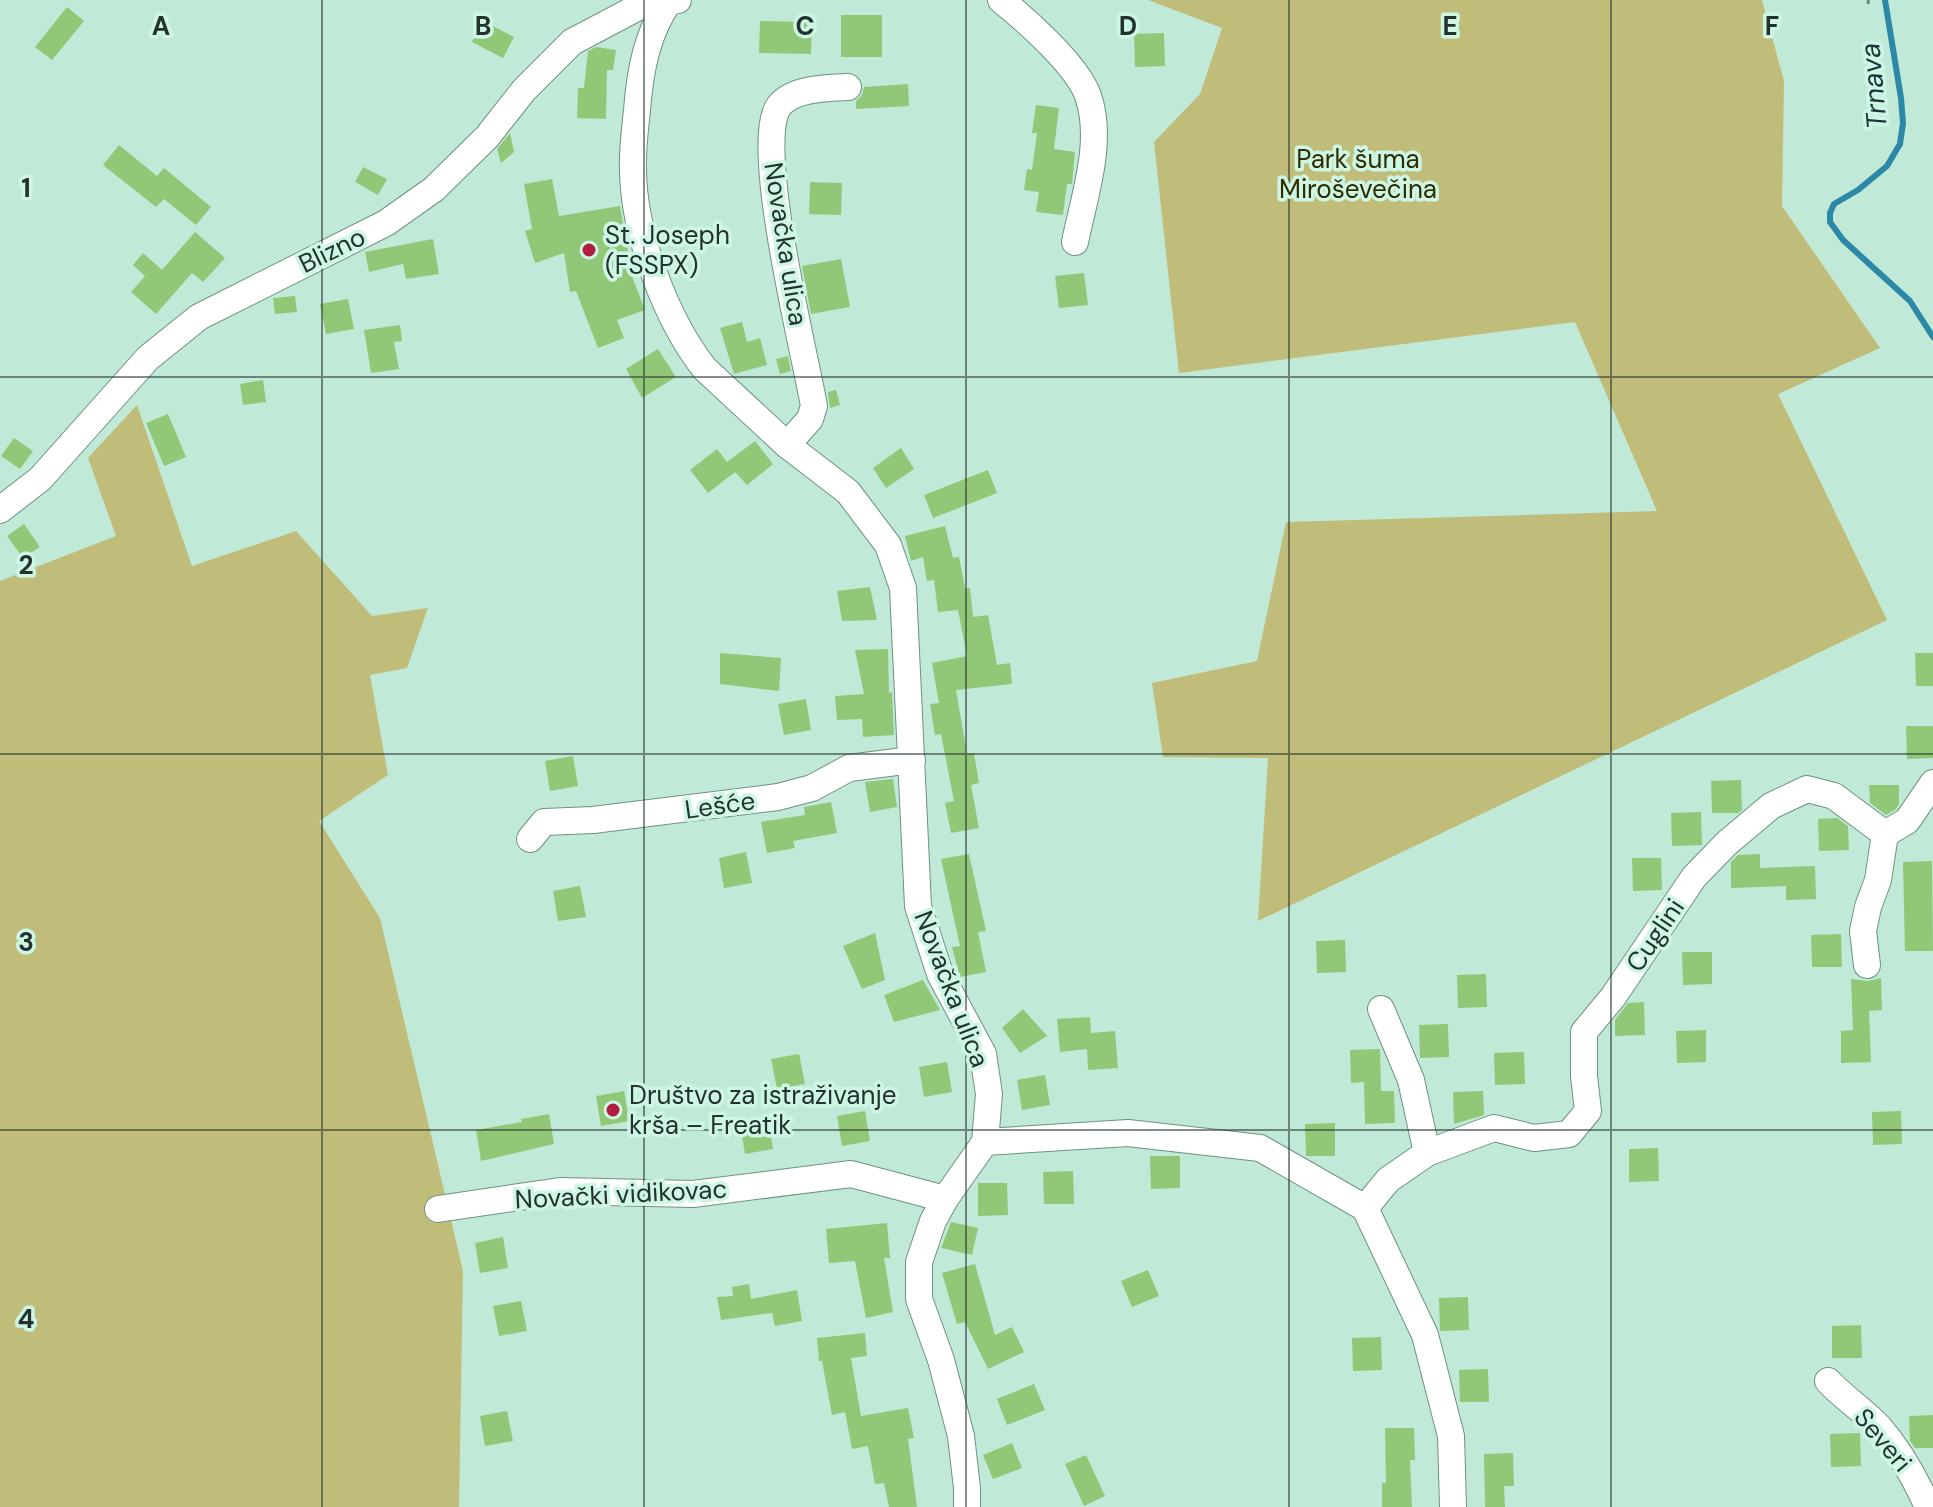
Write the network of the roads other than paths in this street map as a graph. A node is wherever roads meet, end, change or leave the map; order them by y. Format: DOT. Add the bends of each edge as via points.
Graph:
graph roads {
  1 [pos="1001,0"];
  2 [pos="673,1"];
  3 [pos="848,87"];
  4 [pos="1075,242"];
  5 [pos="787,445"];
  6 [pos="0,510"];
  7 [pos="912,760"];
  8 [pos="1933,783"];
  9 [pos="1885,834"];
  10 [pos="530,839"];
  11 [pos="1867,965"];
  12 [pos="1381,1009"];
  13 [pos="985,1142"];
  14 [pos="1427,1153"];
  15 [pos="945,1199"];
  16 [pos="1365,1208"];
  17 [pos="438,1209"];
  18 [pos="1828,1381"];
  19 [pos="967,1507"];
  20 [pos="1453,1507"];
  21 [pos="1928,1507"];
  1 -- 4 [label="street" via="1036,31 1088,94 1094,138"];
  2 -- 5 [label="street, Novačka ulica" via="655,26 640,74 633,171 642,235 671,312 694,355"];
  2 -- 6 [label="street, Blizno" via="642,5 572,42 444,179 386,223 199,317 148,358 40,479"];
  3 -- 5 [label="street, Novačka ulica" via="791,98 780,105 773,128 774,186 814,406 810,419"];
  5 -- 7 [label="street, Novačka ulica" via="848,492 888,545 903,588"];
  7 -- 10 [label="street, Lešće" via="849,768 812,788 778,797 544,822"];
  7 -- 13 [label="street, Novačka ulica" via="918,906 940,974 983,1054 989,1094"];
  8 -- 9 [label="street" via="1907,821"];
  9 -- 11 [label="street" via="1863,931"];
  9 -- 14 [label="street, Cuglini" via="1834,796 1807,789 1771,806 1694,877 1584,1032 1588,1111 1569,1134 1534,1138 1494,1128"];
  12 -- 14 [label="street" via="1411,1080"];
  13 -- 15 [label="street"];
  13 -- 16 [label="street" via="1128,1133 1260,1148"];
  14 -- 16 [label="street, Cuglini" via="1388,1180"];
  15 -- 17 [label="street, Novački vidikovac" via="851,1174 693,1194 560,1191"];
  15 -- 19 [label="street" via="919,1262 919,1299 961,1436"];
  16 -- 20 [label="street" via="1425,1335 1451,1436"];
  18 -- 21 [label="street, Severi" via="1894,1445"];
}
